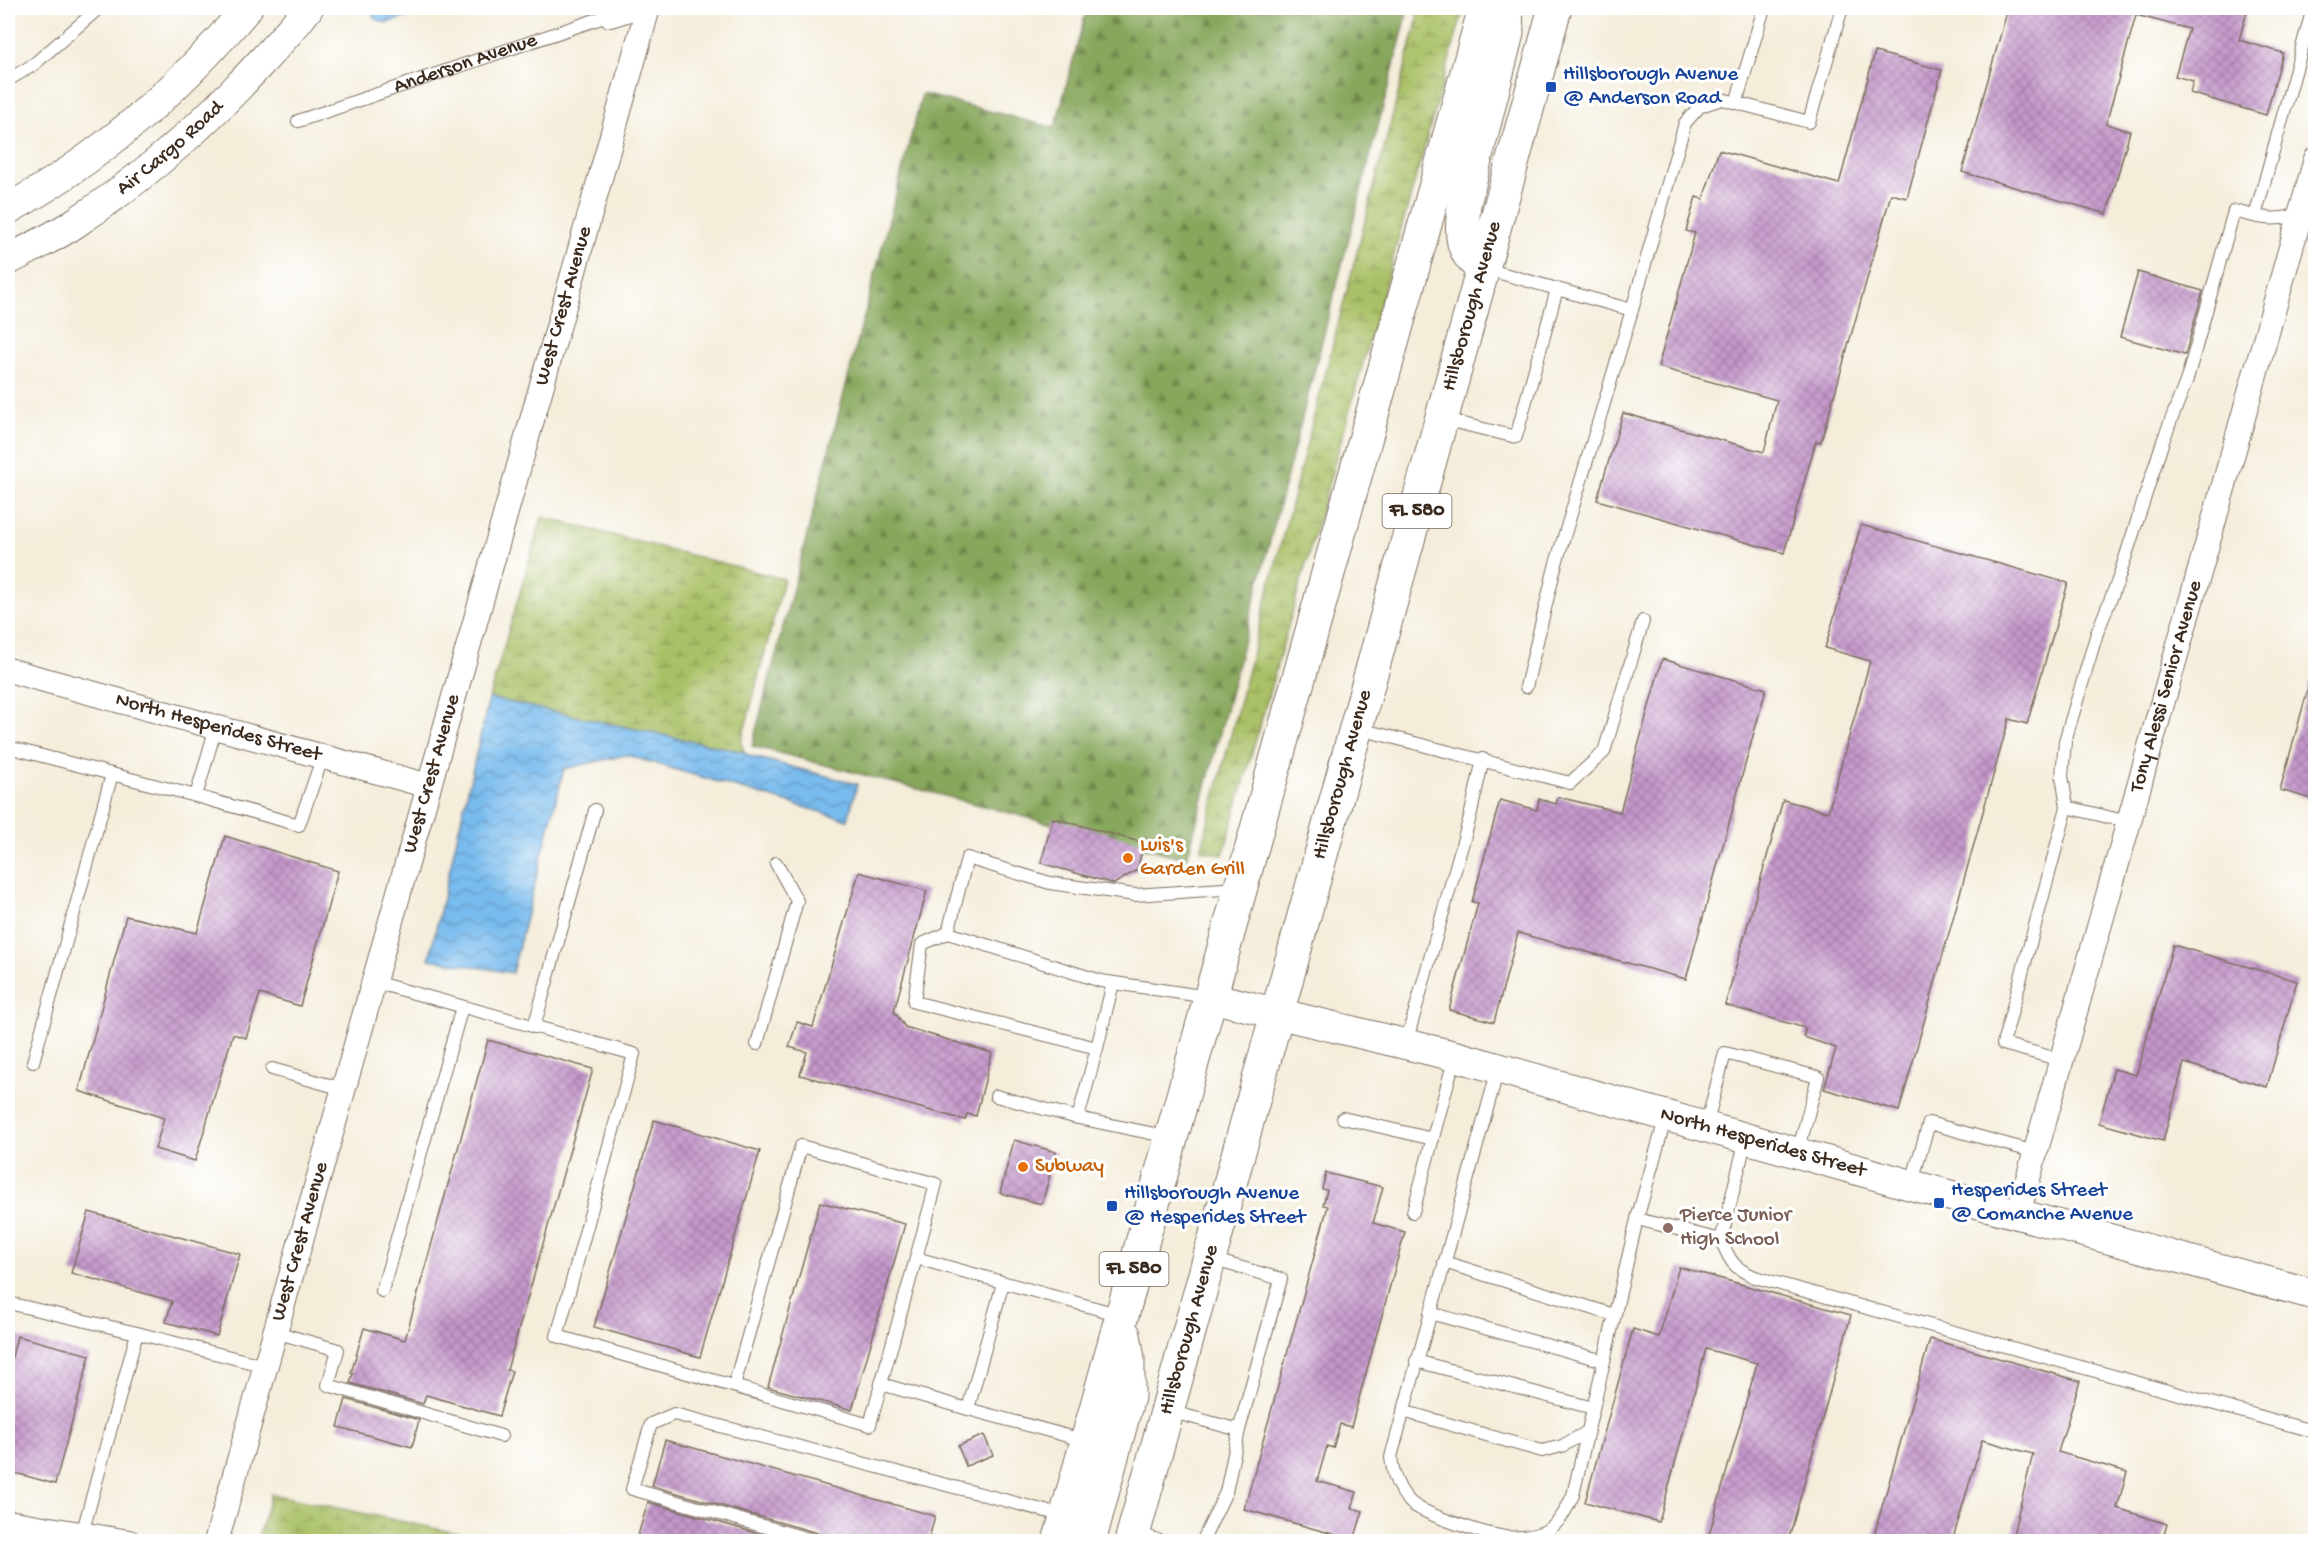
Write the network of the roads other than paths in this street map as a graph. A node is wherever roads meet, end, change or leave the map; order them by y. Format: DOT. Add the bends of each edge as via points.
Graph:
graph roads {
  1 [pos="99,8"];
  2 [pos="247,8"];
  3 [pos="308,8"];
  4 [pos="648,8"];
  5 [pos="1485,8"];
  6 [pos="1506,8"];
  7 [pos="1555,8"];
  8 [pos="1764,8"];
  9 [pos="1842,8"];
  10 [pos="2313,8"];
  11 [pos="621,11"];
  12 [pos="8,80"];
  13 [pos="1736,103"];
  14 [pos="298,121"];
  15 [pos="2316,159"];
  16 [pos="8,210"];
  17 [pos="2300,214"];
  18 [pos="2255,216"];
  19 [pos="8,260"];
  20 [pos="1483,268"];
  21 [pos="1557,289"];
  22 [pos="1632,310"];
  23 [pos="1442,418"];
  24 [pos="1643,621"];
  25 [pos="8,670"];
  26 [pos="1526,687"];
  27 [pos="216,727"];
  28 [pos="1356,728"];
  29 [pos="8,747"];
  30 [pos="323,756"];
  31 [pos="1483,759"];
  32 [pos="112,774"];
  33 [pos="429,786"];
  34 [pos="196,796"];
  35 [pos="2067,807"];
  36 [pos="595,810"];
  37 [pos="2128,822"];
  38 [pos="776,863"];
  39 [pos="1240,888"];
  40 [pos="948,933"];
  41 [pos="374,982"];
  42 [pos="1113,983"];
  43 [pos="1209,998"];
  44 [pos="462,1007"];
  45 [pos="1277,1014"];
  46 [pos="534,1027"];
  47 [pos="757,1044"];
  48 [pos="1406,1044"];
  49 [pos="1097,1048"];
  50 [pos="1455,1056"];
  51 [pos="2061,1060"];
  52 [pos="33,1062"];
  53 [pos="1498,1068"];
  54 [pos="272,1069"];
  55 [pos="343,1089"];
  56 [pos="996,1096"];
  57 [pos="1666,1115"];
  58 [pos="1078,1118"];
  59 [pos="1343,1118"];
  60 [pos="1706,1126"];
  61 [pos="1746,1137"];
  62 [pos="1170,1138"];
  63 [pos="1433,1139"];
  64 [pos="1798,1152"];
  65 [pos="2035,1152"];
  66 [pos="1911,1185"];
  67 [pos="1413,1212"];
  68 [pos="2018,1214"];
  69 [pos="1636,1219"];
  70 [pos="1721,1240"];
  71 [pos="916,1258"];
  72 [pos="1210,1259"];
  73 [pos="1444,1262"];
  74 [pos="1003,1282"];
  75 [pos="382,1291"];
  76 [pos="2316,1295"];
  77 [pos="8,1303"];
  78 [pos="1430,1313"];
  79 [pos="1122,1315"];
  80 [pos="1614,1315"];
  81 [pos="275,1332"];
  82 [pos="137,1333"];
  83 [pos="1416,1361"];
  84 [pos="1604,1361"];
  85 [pos="265,1366"];
  86 [pos="881,1384"];
  87 [pos="734,1386"];
  88 [pos="1593,1408"];
  89 [pos="968,1409"];
  90 [pos="1167,1411"];
  91 [pos="1403,1411"];
  92 [pos="1239,1430"];
  93 [pos="1587,1432"];
  94 [pos="2316,1432"];
  95 [pos="501,1436"];
  96 [pos="1087,1441"];
  97 [pos="8,1522"];
  98 [pos="1063,1529"];
  99 [pos="82,1534"];
  100 [pos="1143,1538"];
  101 [pos="129,1542"];
  102 [pos="216,1542"];
  103 [pos="819,1542"];
  104 [pos="1089,1542"];
  105 [pos="1202,1542"];
  1 -- 12 [label="lane" via="33,65"];
  2 -- 16 [label="street, Air Cargo Road" via="178,81 118,135 47,188"];
  3 -- 19 [label="street, Air Cargo Road" via="208,118 141,176 71,225"];
  4 -- 33 [label="street, West Crest Avenue"];
  5 -- 39 [label="main road, FL 580"];
  6 -- 20 [label="main road" via="1507,33 1462,224 1467,254"];
  7 -- 20 [label="main road, Hillsborough Avenue / FL 580"];
  8 -- 13 [label="lane"];
  9 -- 13 [label="lane" via="1809,123"];
  10 -- 18 [label="lane"];
  11 -- 14 [label="lane, Anderson Avenue"];
  13 -- 22 [label="lane" via="1722,99 1700,106 1684,123"];
  15 -- 17 [label="street, Tony Alessi Senior Avenue"];
  17 -- 18 [label="lane" via="2281,220"];
  17 -- 37 [label="street, Tony Alessi Senior Avenue"];
  18 -- 35 [label="lane" via="2234,212 2187,379 2097,633 2065,741 2061,776"];
  20 -- 21 [label="lane"];
  20 -- 23 [label="main road, Hillsborough Avenue / FL 580"];
  21 -- 22 [label="lane"];
  21 -- 23 [label="lane" via="1516,437"];
  22 -- 26 [label="lane" via="1555,567"];
  23 -- 28 [label="main road, Hillsborough Avenue / FL 580"];
  24 -- 31 [label="lane" via="1604,752 1570,783"];
  25 -- 27 [label="street, North Hesperides Street"];
  27 -- 30 [label="street, North Hesperides Street"];
  27 -- 34 [label="lane"];
  28 -- 31 [label="lane"];
  28 -- 45 [label="main road, Hillsborough Avenue / FL 580"];
  29 -- 32 [label="lane"];
  30 -- 33 [label="street, North Hesperides Street"];
  30 -- 34 [label="lane" via="299,825"];
  31 -- 48 [label="lane"];
  32 -- 34 [label="lane"];
  32 -- 52 [label="lane"];
  33 -- 41 [label="street, West Crest Avenue"];
  35 -- 37 [label="lane"];
  35 -- 51 [label="lane" via="2003,1044"];
  36 -- 46 [label="lane"];
  37 -- 51 [label="street, Tony Alessi Senior Avenue"];
  38 -- 47 [label="lane" via="797,901"];
  39 -- 40 [label="lane" via="1135,895 1050,883 967,858"];
  39 -- 43 [label="main road, FL 580"];
  40 -- 42 [label="lane"];
  40 -- 49 [label="lane" via="922,944 914,1002"];
  41 -- 44 [label="lane"];
  41 -- 55 [label="street, West Crest Avenue"];
  42 -- 43 [label="lane"];
  42 -- 49 [label="lane"];
  43 -- 45 [label="street, North Hesperides Street"];
  43 -- 62 [label="main road, FL 580"];
  44 -- 46 [label="lane"];
  44 -- 75 [label="lane"];
  45 -- 48 [label="street, North Hesperides Street"];
  45 -- 72 [label="main road, Hillsborough Avenue / FL 580"];
  46 -- 87 [label="lane" via="634,1054 557,1336"];
  48 -- 50 [label="street, North Hesperides Street"];
  49 -- 58 [label="lane"];
  50 -- 53 [label="street, North Hesperides Street"];
  50 -- 63 [label="lane"];
  51 -- 65 [label="street, Tony Alessi Senior Avenue"];
  53 -- 57 [label="street, North Hesperides Street"];
  53 -- 73 [label="lane"];
  54 -- 55 [label="lane"];
  55 -- 81 [label="street, West Crest Avenue"];
  56 -- 58 [label="lane"];
  57 -- 60 [label="street, North Hesperides Street"];
  57 -- 69 [label="lane"];
  58 -- 62 [label="lane"];
  59 -- 63 [label="lane"];
  60 -- 61 [label="street, North Hesperides Street"];
  60 -- 64 [label="lane" via="1725,1053 1818,1077"];
  61 -- 64 [label="street, North Hesperides Street"];
  61 -- 70 [label="lane"];
  62 -- 79 [label="main road, FL 580"];
  63 -- 67 [label="lane"];
  64 -- 66 [label="street, North Hesperides Street"];
  65 -- 66 [label="lane" via="1929,1123"];
  65 -- 68 [label="street, Tony Alessi Senior Avenue"];
  66 -- 68 [label="street, North Hesperides Street"];
  68 -- 76 [label="street, North Hesperides Street"];
  69 -- 70 [label="lane"];
  69 -- 80 [label="lane"];
  70 -- 94 [label="lane" via="1731,1263 1755,1277"];
  71 -- 74 [label="lane"];
  71 -- 86 [label="lane"];
  71 -- 87 [label="lane" via="936,1184 801,1146"];
  72 -- 90 [label="main road, Hillsborough Avenue / FL 580"];
  72 -- 92 [label="lane" via="1281,1279"];
  73 -- 78 [label="lane"];
  73 -- 80 [label="lane"];
  74 -- 79 [label="lane"];
  74 -- 89 [label="lane"];
  77 -- 82 [label="lane"];
  78 -- 83 [label="lane"];
  78 -- 84 [label="lane"];
  79 -- 96 [label="main road, FL 580"];
  79 -- 104 [label="main road" via="1128,1397"];
  80 -- 84 [label="lane"];
  81 -- 85 [label="street, West Crest Avenue"];
  81 -- 95 [label="lane" via="338,1350 328,1385"];
  82 -- 85 [label="lane"];
  82 -- 99 [label="lane"];
  83 -- 88 [label="lane"];
  83 -- 91 [label="lane"];
  84 -- 88 [label="lane"];
  85 -- 102 [label="street, West Crest Avenue"];
  86 -- 87 [label="lane" via="870,1425"];
  86 -- 89 [label="lane"];
  88 -- 93 [label="lane"];
  89 -- 96 [label="lane"];
  90 -- 92 [label="lane"];
  90 -- 100 [label="main road, Hillsborough Avenue / FL 580"];
  91 -- 93 [label="lane" via="1542,1451 1562,1446"];
  91 -- 93 [label="lane" via="1391,1456 1399,1488 1412,1504 1431,1514 1499,1536 1518,1538 1547,1531 1562,1518 1573,1495"];
  92 -- 105 [label="lane" via="1226,1492"];
  96 -- 98 [label="main road, FL 580"];
  97 -- 99 [label="street"];
  98 -- 103 [label="lane" via="674,1414 651,1424 632,1489"];
  99 -- 101 [label="street"];
}
